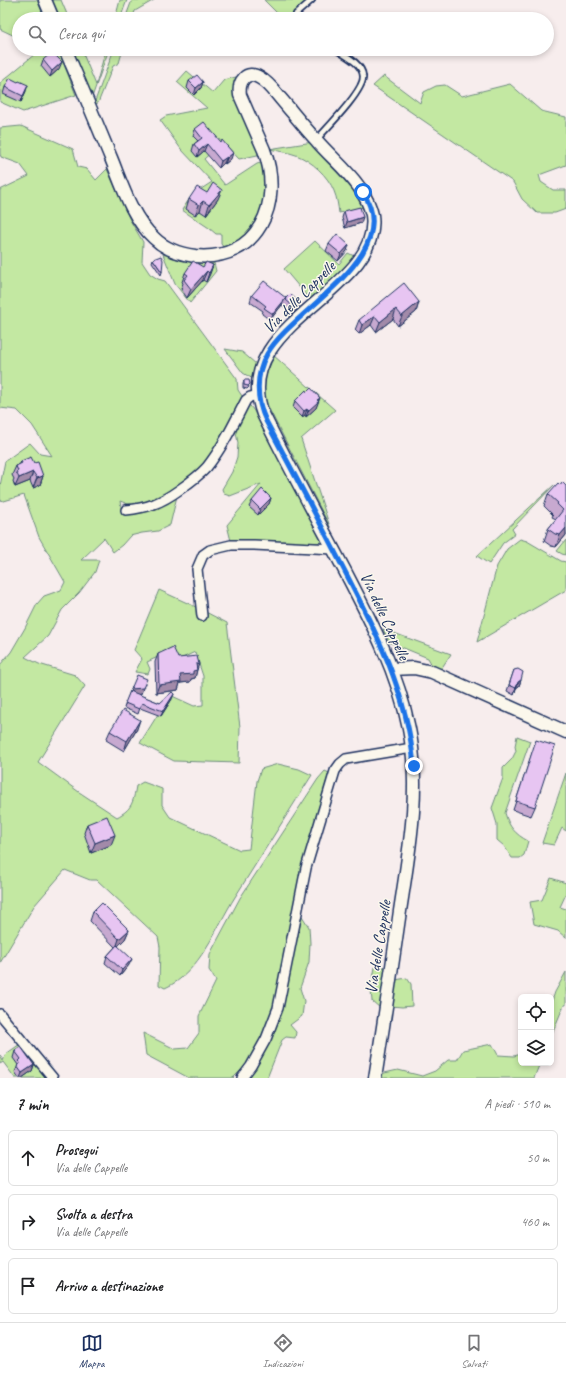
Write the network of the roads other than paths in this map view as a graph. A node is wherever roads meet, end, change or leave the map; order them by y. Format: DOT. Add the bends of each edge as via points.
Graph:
graph roads {
  1 [pos="45,0"];
  2 [pos="312,0"];
  3 [pos="50,12"];
  4 [pos="298,12"];
  5 [pos="68,56"];
  6 [pos="346,56"];
  7 [pos="316,140"];
  8 [pos="258,395"];
  9 [pos="126,510"];
  10 [pos="334,549"];
  11 [pos="202,616"];
  12 [pos="392,669"];
  13 [pos="566,732"];
  14 [pos="412,748"];
  15 [pos="0,1014"];
  16 [pos="53,1078"];
  17 [pos="242,1078"];
  18 [pos="375,1078"];
  1 -- 3 [label="main road"];
  2 -- 4 [label="lane"];
  5 -- 7 [label="main road, Via delle Cappelle" via="138,219 159,243 179,252 203,256 237,249 254,235 264,218 270,196 270,171 264,150 240,95 240,85 244,78 257,76 267,83"];
  6 -- 7 [label="lane" via="360,69 363,76 362,84"];
  7 -- 8 [label="main road, Via delle Cappelle" via="366,197 372,215 371,233 366,248 350,270 282,334 270,349 262,366"];
  8 -- 9 [label="street" via="246,400 221,447 198,476 153,506"];
  8 -- 10 [label="main road, Via delle Cappelle" via="266,421"];
  10 -- 11 [label="street" via="231,545 210,550 203,555 197,569"];
  10 -- 12 [label="main road, Via delle Cappelle"];
  12 -- 13 [label="main road" via="418,668 442,675"];
  12 -- 14 [label="main road, Via delle Cappelle" via="406,713"];
  14 -- 17 [label="street" via="346,759 335,771 306,868 278,1008 266,1039"];
  14 -- 18 [label="main road, Via delle Cappelle" via="414,781 411,838"];
  15 -- 16 [label="street"];
}
